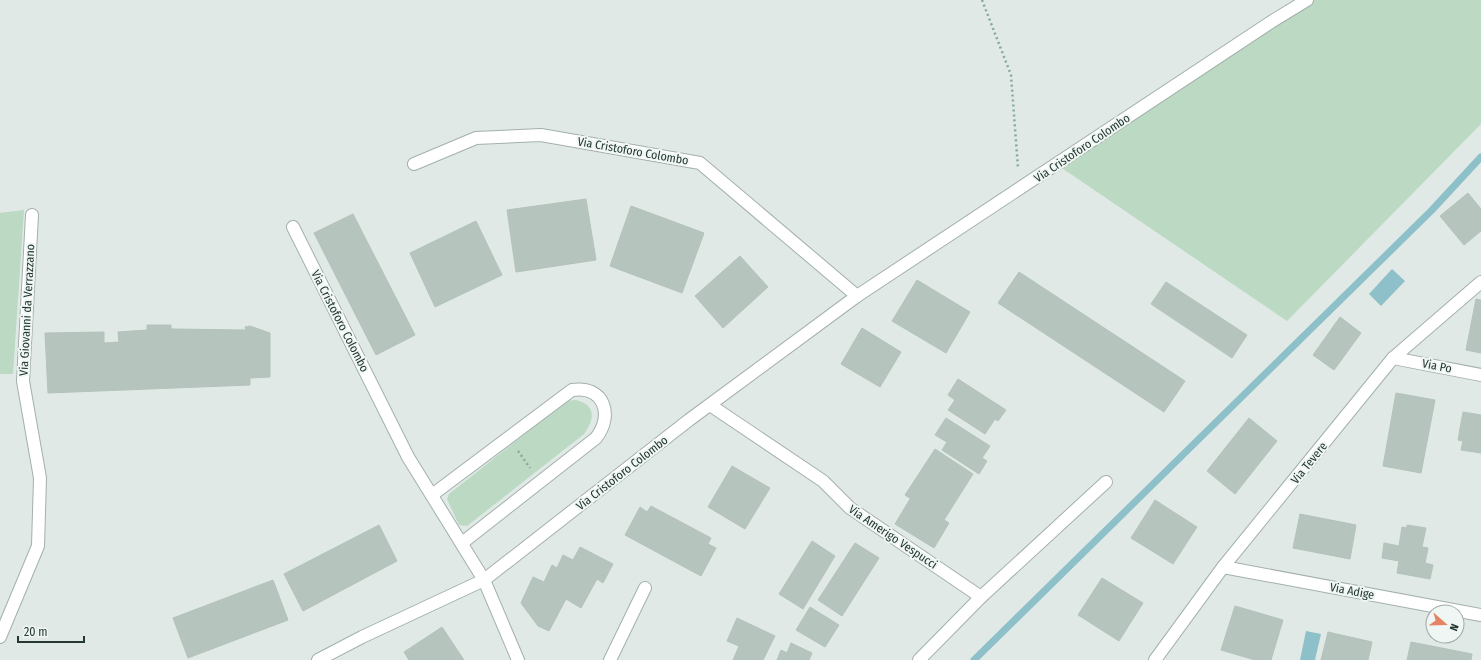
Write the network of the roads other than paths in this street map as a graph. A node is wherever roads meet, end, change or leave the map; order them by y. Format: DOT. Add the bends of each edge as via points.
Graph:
graph roads {
  1 [pos="1307,0"];
  2 [pos="414,164"];
  3 [pos="32,215"];
  4 [pos="293,227"];
  5 [pos="1481,282"];
  6 [pos="857,296"];
  7 [pos="1393,358"];
  8 [pos="1481,375"];
  9 [pos="710,405"];
  10 [pos="1106,482"];
  11 [pos="432,495"];
  12 [pos="462,543"];
  13 [pos="1223,567"];
  14 [pos="484,580"];
  15 [pos="645,588"];
  16 [pos="981,597"];
  17 [pos="1481,615"];
  18 [pos="0,637"];
  19 [pos="318,660"];
  20 [pos="518,660"];
  21 [pos="610,660"];
  22 [pos="919,660"];
  23 [pos="1156,660"];
  1 -- 6 [label="street, Via Cristoforo Colombo"];
  2 -- 6 [label="street, Via Cristoforo Colombo" via="476,138 541,135 700,163"];
  3 -- 18 [label="street, Via Giovanni da Verrazzano" via="23,380 40,478 38,546"];
  4 -- 11 [label="street, Via Cristoforo Colombo" via="408,457"];
  5 -- 7 [label="street, Via Tevere"];
  6 -- 9 [label="street, Via Cristoforo Colombo"];
  7 -- 8 [label="street, Via Po"];
  7 -- 13 [label="street, Via Tevere"];
  9 -- 14 [label="street, Via Cristoforo Colombo"];
  9 -- 16 [label="street, Via Amerigo Vespucci" via="822,481 850,508"];
  10 -- 16 [label="street"];
  11 -- 12 [label="street, Via Cristoforo Colombo"];
  11 -- 12 [label="street" via="572,390 582,388 598,397 602,403 605,421 596,438"];
  12 -- 14 [label="street, Via Cristoforo Colombo"];
  13 -- 17 [label="street, Via Adige"];
  13 -- 23 [label="street, Via Tevere"];
  14 -- 19 [label="street, Via Cristoforo Colombo"];
  14 -- 20 [label="street"];
  15 -- 21 [label="street"];
  16 -- 22 [label="street"];
}
